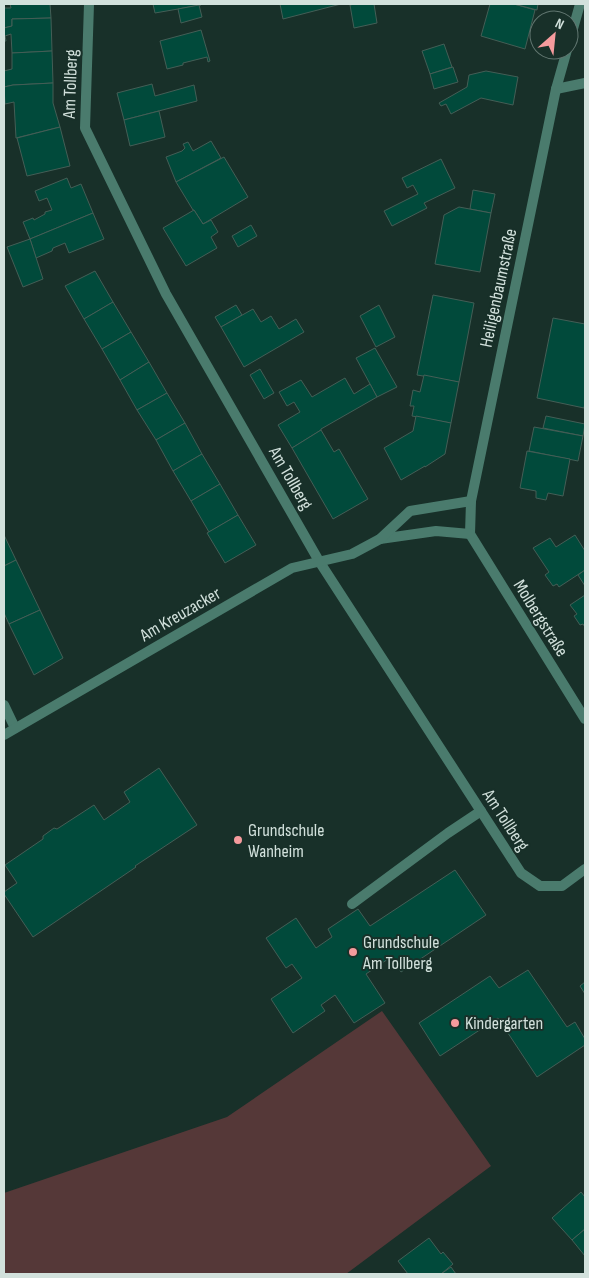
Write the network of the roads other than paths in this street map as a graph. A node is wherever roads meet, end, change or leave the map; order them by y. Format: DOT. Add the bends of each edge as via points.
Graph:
graph roads {
  1 [pos="89,4"];
  2 [pos="564,60"];
  3 [pos="585,83"];
  4 [pos="556,89"];
  5 [pos="471,501"];
  6 [pos="470,534"];
  7 [pos="380,539"];
  8 [pos="319,561"];
  9 [pos="4,705"];
  10 [pos="585,719"];
  11 [pos="15,728"];
  12 [pos="4,735"];
  13 [pos="481,811"];
  14 [pos="585,870"];
  15 [pos="352,904"];
  1 -- 8 [label="street, Am Tollberg" via="85,128 166,294"];
  2 -- 4 [label="street, Heiligenbaumstraße"];
  3 -- 4 [label="street"];
  4 -- 5 [label="street, Heiligenbaumstraße"];
  5 -- 6 [label="street, Heiligenbaumstraße"];
  5 -- 7 [label="street, Am Kreuzacker" via="410,511"];
  6 -- 7 [label="street, Am Kreuzacker" via="436,531"];
  6 -- 10 [label="street, Molbergstraße"];
  7 -- 8 [label="street, Am Kreuzacker" via="352,554"];
  8 -- 11 [label="street, Am Kreuzacker" via="292,568"];
  8 -- 13 [label="street, Am Tollberg"];
  9 -- 11 [label="street"];
  11 -- 12 [label="street, Am Kreuzacker"];
  13 -- 14 [label="street, Am Tollberg" via="521,873 540,886 562,886"];
  13 -- 15 [label="street"];
}
